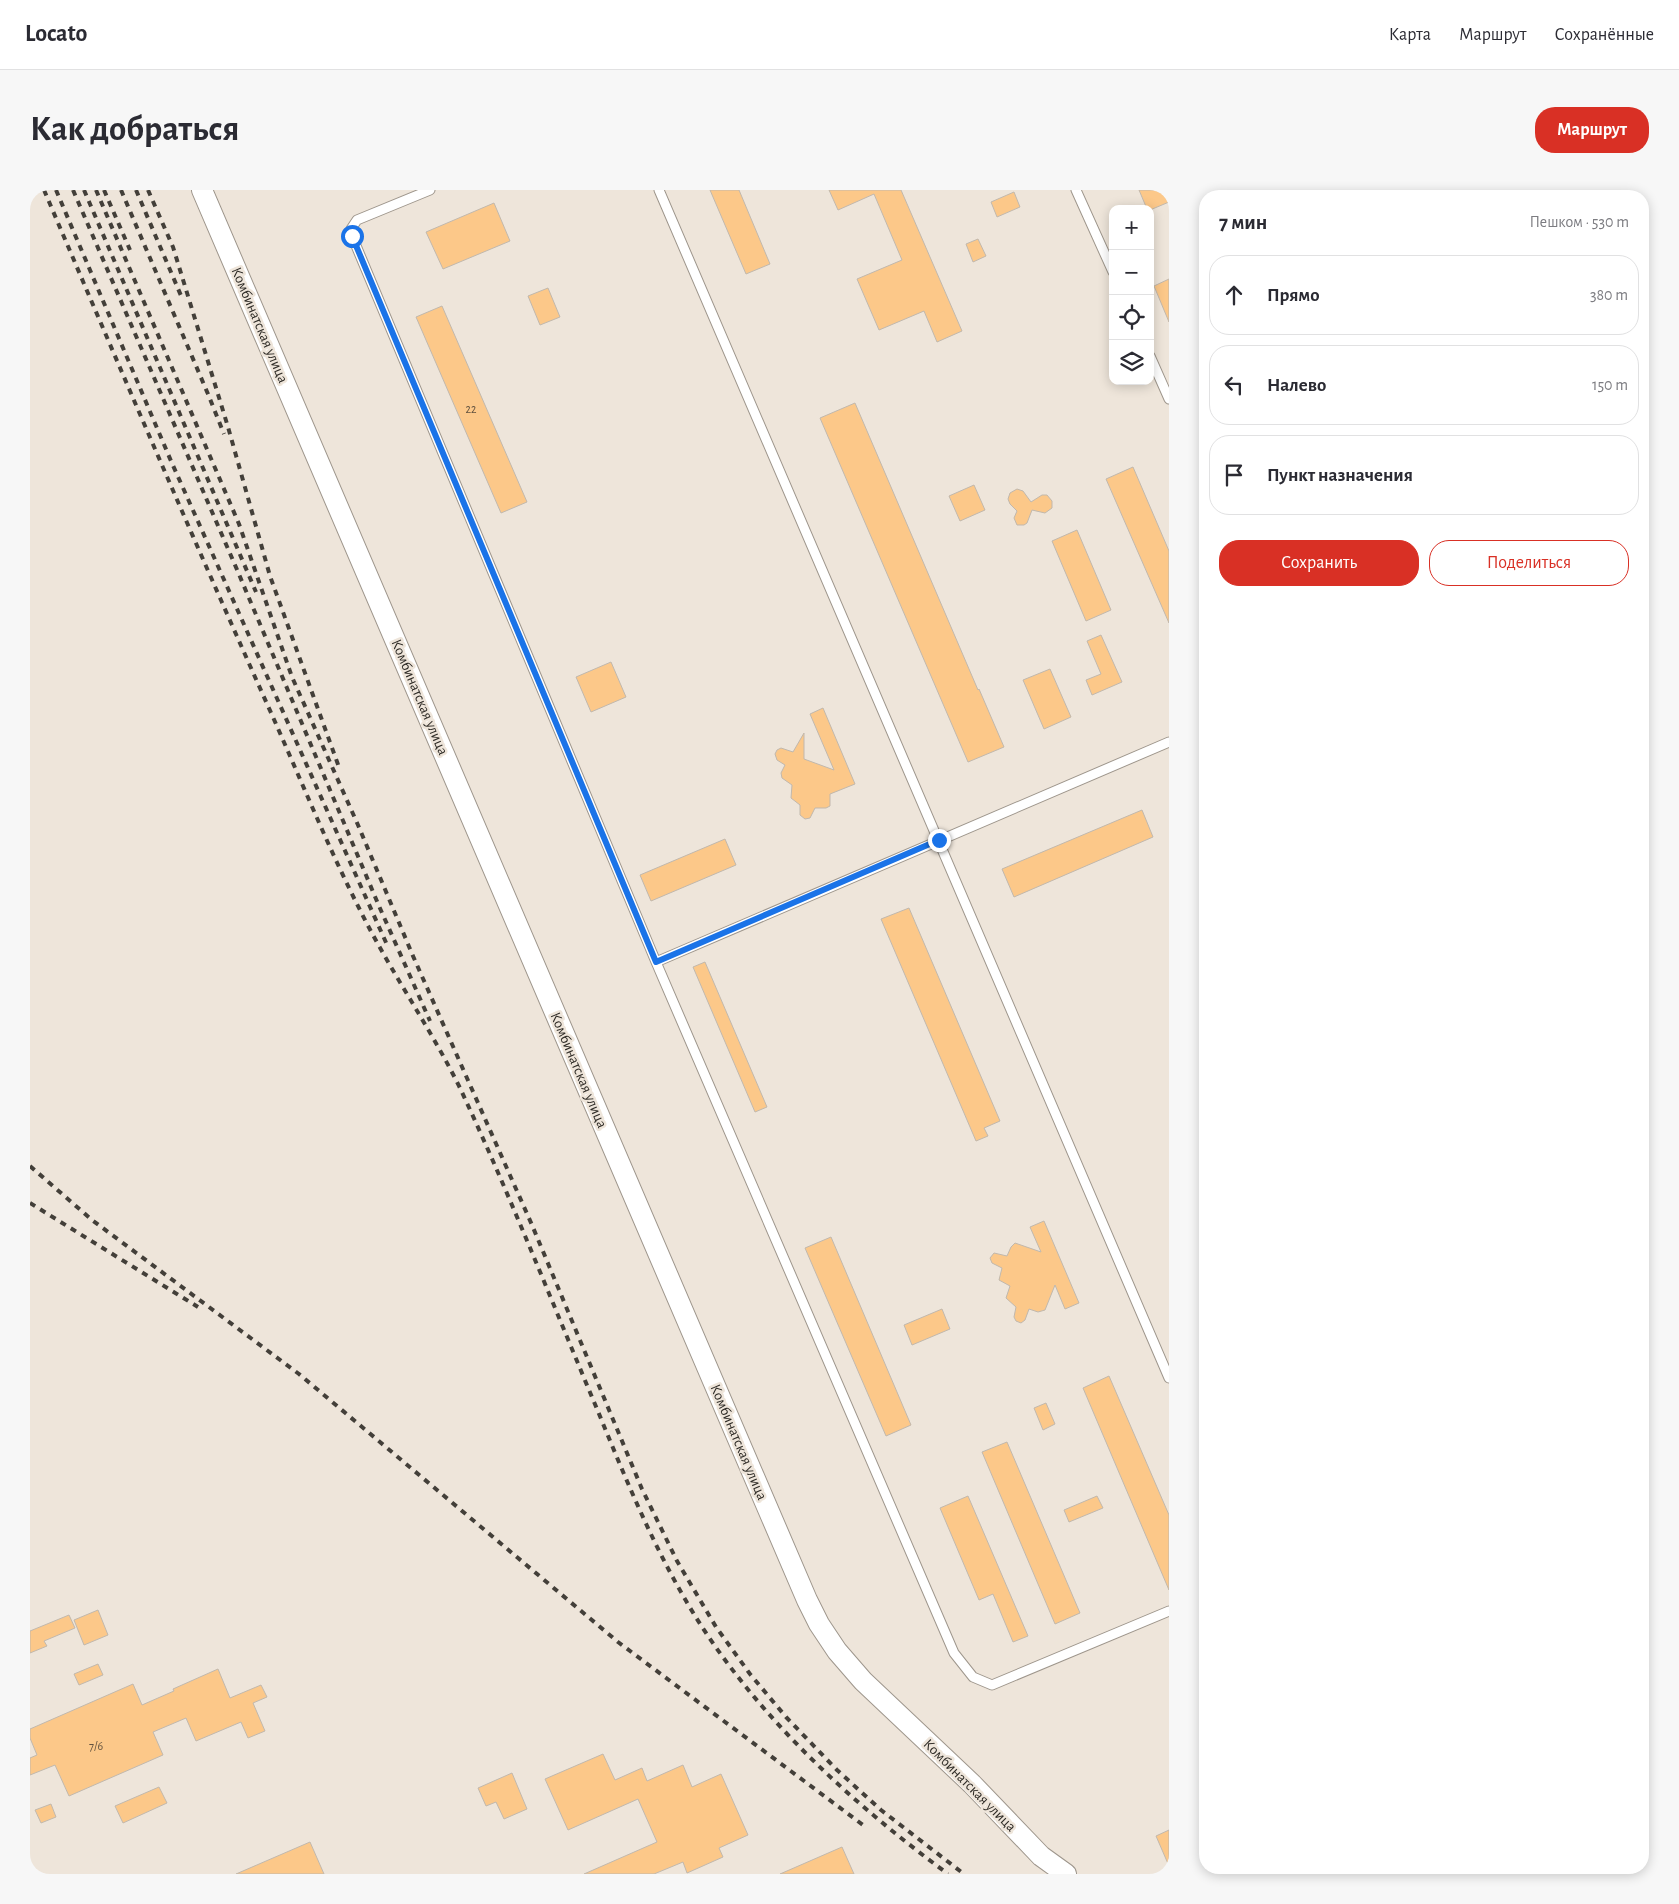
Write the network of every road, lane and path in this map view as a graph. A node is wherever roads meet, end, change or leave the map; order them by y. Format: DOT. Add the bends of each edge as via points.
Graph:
graph roads {
  1 [pos="202,190"];
  2 [pos="430,190"];
  3 [pos="659,190"];
  4 [pos="1076,190"];
  5 [pos="1109,263"];
  6 [pos="1154,365"];
  7 [pos="1169,398"];
  8 [pos="1169,742"];
  9 [pos="939,840"];
  10 [pos="656,962"];
  11 [pos="1169,1378"];
  12 [pos="1169,1611"];
  13 [pos="1066,1874"];
  1 -- 13 [label="street, Комбинатская улица" via="819,1624 863,1681 972,1784 1041,1856"];
  2 -- 10 [label="lane" via="357,220 352,236"];
  3 -- 9 [label="lane"];
  4 -- 5 [label="lane"];
  6 -- 7 [label="lane"];
  8 -- 9 [label="lane"];
  9 -- 10 [label="lane"];
  9 -- 11 [label="lane"];
  10 -- 12 [label="lane" via="954,1653 973,1677 992,1685"];
}
